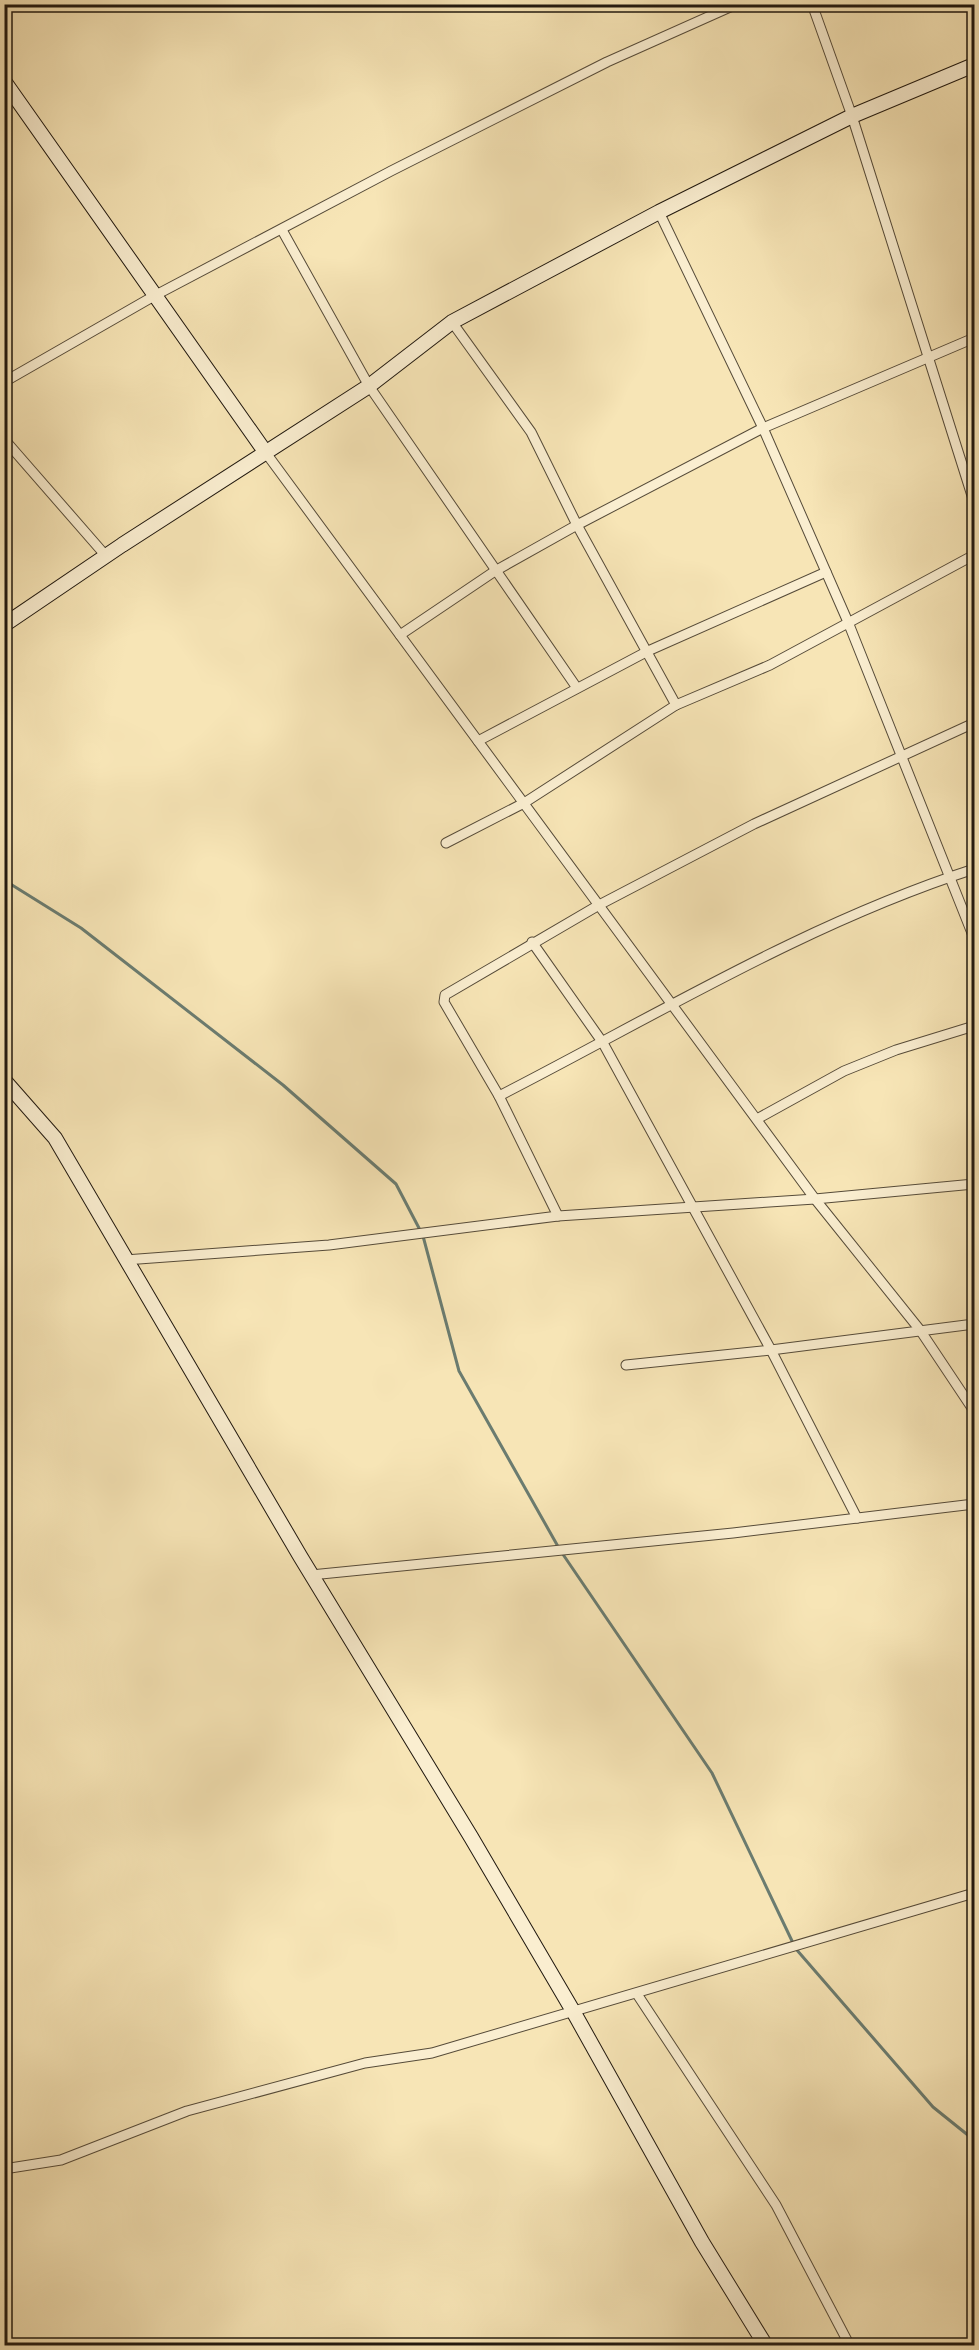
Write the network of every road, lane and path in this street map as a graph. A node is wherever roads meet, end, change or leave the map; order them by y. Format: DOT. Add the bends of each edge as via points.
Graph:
graph roads {
  1 [pos="737,4"];
  2 [pos="812,4"];
  3 [pos="975,65"];
  4 [pos="4,81"];
  5 [pos="852,116"];
  6 [pos="659,212"];
  7 [pos="282,230"];
  8 [pos="154,296"];
  9 [pos="452,322"];
  10 [pos="975,338"];
  11 [pos="928,359"];
  12 [pos="4,382"];
  13 [pos="369,386"];
  14 [pos="763,428"];
  15 [pos="4,439"];
  16 [pos="266,453"];
  17 [pos="975,502"];
  18 [pos="577,525"];
  19 [pos="975,555"];
  20 [pos="106,556"];
  21 [pos="495,571"];
  22 [pos="826,572"];
  23 [pos="848,622"];
  24 [pos="4,625"];
  25 [pos="400,635"];
  26 [pos="648,651"];
  27 [pos="577,688"];
  28 [pos="676,705"];
  29 [pos="975,723"];
  30 [pos="478,741"];
  31 [pos="902,756"];
  32 [pos="524,803"];
  33 [pos="446,843"];
  34 [pos="975,869"];
  35 [pos="949,877"];
  36 [pos="599,905"];
  37 [pos="975,938"];
  38 [pos="532,942"];
  39 [pos="673,1005"];
  40 [pos="975,1026"];
  41 [pos="603,1043"];
  42 [pos="4,1080"];
  43 [pos="499,1096"];
  44 [pos="757,1119"];
  45 [pos="975,1184"];
  46 [pos="815,1199"];
  47 [pos="692,1205"];
  48 [pos="558,1216"];
  49 [pos="125,1260"];
  50 [pos="975,1324"];
  51 [pos="920,1330"];
  52 [pos="771,1350"];
  53 [pos="626,1365"];
  54 [pos="975,1411"];
  55 [pos="975,1504"];
  56 [pos="856,1518"];
  57 [pos="311,1575"];
  58 [pos="975,1893"];
  59 [pos="637,1994"];
  60 [pos="573,2011"];
  61 [pos="4,2169"];
  62 [pos="766,2346"];
  63 [pos="850,2346"];
  1 -- 7 [label="street" via="607,62"];
  2 -- 5 [label="street"];
  3 -- 5 [label="street"];
  4 -- 8 [label="street"];
  5 -- 6 [label="street"];
  5 -- 11 [label="street"];
  6 -- 9 [label="street"];
  6 -- 14 [label="street"];
  7 -- 8 [label="street"];
  7 -- 13 [label="street"];
  8 -- 12 [label="street"];
  8 -- 16 [label="street"];
  9 -- 13 [label="street"];
  9 -- 18 [label="street" via="531,432"];
  10 -- 11 [label="street"];
  11 -- 14 [label="street"];
  11 -- 17 [label="street"];
  13 -- 16 [label="street"];
  13 -- 21 [label="street"];
  14 -- 18 [label="street"];
  14 -- 22 [label="street"];
  15 -- 20 [label="street"];
  16 -- 20 [label="street"];
  16 -- 25 [label="street"];
  18 -- 21 [label="street"];
  18 -- 26 [label="street"];
  19 -- 23 [label="street"];
  20 -- 24 [label="street"];
  21 -- 25 [label="street"];
  21 -- 27 [label="street"];
  22 -- 23 [label="street"];
  22 -- 26 [label="street"];
  23 -- 28 [label="street" via="770,666"];
  23 -- 31 [label="street"];
  25 -- 30 [label="street"];
  26 -- 27 [label="street"];
  26 -- 28 [label="street"];
  27 -- 30 [label="street"];
  28 -- 32 [label="street"];
  29 -- 31 [label="street"];
  30 -- 32 [label="street"];
  31 -- 35 [label="street"];
  31 -- 36 [label="street" via="754,824"];
  32 -- 33 [label="street"];
  32 -- 36 [label="street"];
  34 -- 35 [label="street"];
  35 -- 37 [label="street"];
  35 -- 39 [label="street" via="851,915"];
  36 -- 38 [label="street"];
  36 -- 39 [label="street"];
  38 -- 41 [label="street"];
  38 -- 43 [label="street" via="444,999"];
  39 -- 41 [label="street"];
  39 -- 44 [label="street"];
  40 -- 44 [label="street" via="844,1071"];
  41 -- 43 [label="street"];
  41 -- 47 [label="street"];
  42 -- 49 [label="street" via="55,1137"];
  43 -- 48 [label="street"];
  44 -- 46 [label="street"];
  45 -- 46 [label="street"];
  46 -- 47 [label="street"];
  46 -- 51 [label="street"];
  47 -- 48 [label="street"];
  47 -- 52 [label="street"];
  48 -- 49 [label="street" via="329,1245"];
  49 -- 57 [label="street"];
  50 -- 51 [label="street"];
  51 -- 52 [label="street"];
  51 -- 54 [label="street"];
  52 -- 53 [label="street"];
  52 -- 56 [label="street"];
  55 -- 56 [label="street"];
  56 -- 57 [label="street"];
  57 -- 60 [label="street"];
  58 -- 59 [label="street"];
  59 -- 60 [label="street"];
  59 -- 63 [label="street" via="776,2205"];
  60 -- 61 [label="street" via="432,2053 365,2063 187,2111 61,2160"];
  60 -- 62 [label="street" via="702,2241"];
}
